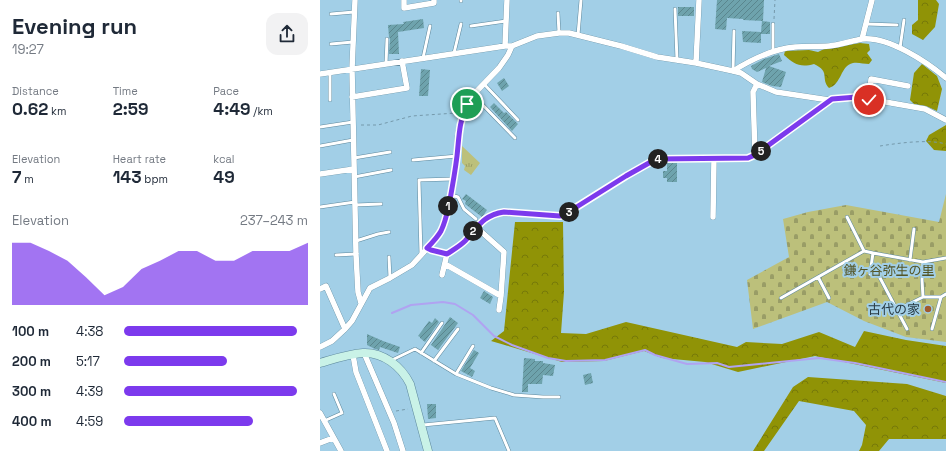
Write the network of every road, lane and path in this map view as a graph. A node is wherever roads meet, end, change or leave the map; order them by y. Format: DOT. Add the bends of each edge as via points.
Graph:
graph roads {
  1 [pos="355,0"];
  2 [pos="404,0"];
  3 [pos="434,0"];
  4 [pos="507,0"];
  5 [pos="581,0"];
  6 [pos="699,0"];
  7 [pos="775,0"];
  8 [pos="872,0"];
  9 [pos="675,9"];
  10 [pos="354,12"];
  11 [pos="558,13"];
  12 [pos="331,14"];
  13 [pos="904,20"];
  14 [pos="506,21"];
  15 [pos="461,24"];
  16 [pos="773,24"];
  17 [pos="866,24"];
  18 [pos="897,25"];
  19 [pos="430,26"];
  20 [pos="471,26"];
  21 [pos="734,31"];
  22 [pos="559,33"];
  23 [pos="578,35"];
  24 [pos="387,39"];
  25 [pos="862,39"];
  26 [pos="353,42"];
  27 [pos="331,44"];
  28 [pos="505,46"];
  29 [pos="512,46"];
  30 [pos="900,48"];
  31 [pos="773,52"];
  32 [pos="454,53"];
  33 [pos="423,58"];
  34 [pos="677,60"];
  35 [pos="402,61"];
  36 [pos="696,63"];
  37 [pos="386,64"];
  38 [pos="352,69"];
  39 [pos="733,71"];
  40 [pos="330,73"];
  41 [pos="320,74"];
  42 [pos="946,78"];
  43 [pos="484,84"];
  44 [pos="757,84"];
  45 [pos="908,86"];
  46 [pos="473,95"];
  47 [pos="352,97"];
  48 [pos="832,99"];
  49 [pos="330,100"];
  50 [pos="869,100"];
  51 [pos="463,113"];
  52 [pos="518,120"];
  53 [pos="946,120"];
  54 [pos="353,124"];
  55 [pos="320,127"];
  56 [pos="514,138"];
  57 [pos="353,140"];
  58 [pos="946,144"];
  59 [pos="320,146"];
  60 [pos="880,146"];
  61 [pos="390,152"];
  62 [pos="755,155"];
  63 [pos="457,156"];
  64 [pos="354,158"];
  65 [pos="714,158"];
  66 [pos="413,160"];
  67 [pos="354,169"];
  68 [pos="391,170"];
  69 [pos="320,174"];
  70 [pos="354,177"];
  71 [pos="453,179"];
  72 [pos="451,195"];
  73 [pos="355,203"];
  74 [pos="381,204"];
  75 [pos="320,207"];
  76 [pos="713,217"];
  77 [pos="847,217"];
  78 [pos="476,219"];
  79 [pos="476,228"];
  80 [pos="914,229"];
  81 [pos="389,232"];
  82 [pos="356,241"];
  83 [pos="427,248"];
  84 [pos="864,251"];
  85 [pos="356,254"];
  86 [pos="447,254"];
  87 [pos="873,254"];
  88 [pos="336,255"];
  89 [pos="421,255"];
  90 [pos="389,256"];
  91 [pos="946,258"];
  92 [pos="910,260"];
  93 [pos="923,262"];
  94 [pos="445,264"];
  95 [pos="442,274"];
  96 [pos="818,277"];
  97 [pos="390,278"];
  98 [pos="320,289"];
  99 [pos="946,294"];
  100 [pos="501,296"];
  101 [pos="923,297"];
  102 [pos="941,297"];
  103 [pos="781,298"];
  104 [pos="829,298"];
  105 [pos="361,303"];
  106 [pos="499,310"];
  107 [pos="897,310"];
  108 [pos="442,323"];
  109 [pos="907,328"];
  110 [pos="345,329"];
  111 [pos="458,329"];
  112 [pos="932,329"];
  113 [pos="473,346"];
  114 [pos="320,347"];
  115 [pos="364,353"];
  116 [pos="421,353"];
  117 [pos="353,355"];
  118 [pos="391,361"];
  119 [pos="434,361"];
  120 [pos="320,363"];
  121 [pos="456,374"];
  122 [pos="334,394"];
  123 [pos="559,397"];
  124 [pos="413,408"];
  125 [pos="320,412"];
  126 [pos="389,413"];
  127 [pos="324,421"];
  128 [pos="421,425"];
  129 [pos="333,438"];
  130 [pos="320,443"];
  131 [pos="341,451"];
  132 [pos="387,451"];
  133 [pos="403,451"];
  134 [pos="428,451"];
  135 [pos="509,451"];
  1 -- 10 [label="street"];
  2 -- 3 [label="street" via="404,8 434,3"];
  4 -- 14 [label="street"];
  5 -- 23 [label="lane"];
  6 -- 36 [label="street"];
  7 -- 16 [label="path"];
  8 -- 17 [label="street"];
  9 -- 34 [label="lane"];
  10 -- 12 [label="lane"];
  10 -- 26 [label="street"];
  11 -- 22 [label="lane"];
  13 -- 30 [label="lane"];
  14 -- 20 [label="lane"];
  14 -- 28 [label="street"];
  15 -- 32 [label="lane"];
  16 -- 31 [label="lane"];
  17 -- 18 [label="lane"];
  17 -- 25 [label="street"];
  19 -- 33 [label="lane"];
  21 -- 39 [label="lane"];
  22 -- 23 [label="street"];
  22 -- 29 [label="street" via="537,36"];
  23 -- 34 [label="street"];
  24 -- 37 [label="lane"];
  25 -- 30 [label="street" via="880,41"];
  25 -- 31 [label="street" via="830,46 795,47"];
  26 -- 27 [label="lane"];
  26 -- 38 [label="street"];
  28 -- 29 [label="street"];
  28 -- 32 [label="street"];
  29 -- 43 [label="street" via="499,68"];
  30 -- 42 [label="street"];
  31 -- 39 [label="street" via="745,63"];
  32 -- 33 [label="street"];
  33 -- 35 [label="street"];
  34 -- 36 [label="street"];
  35 -- 37 [label="street"];
  35 -- 47 [label="street" via="407,88"];
  36 -- 39 [label="street"];
  37 -- 38 [label="street"];
  38 -- 40 [label="street"];
  38 -- 47 [label="street"];
  39 -- 44 [label="street" via="741,73"];
  40 -- 41 [label="street"];
  40 -- 49 [label="lane"];
  43 -- 46 [label="street"];
  43 -- 52 [label="lane"];
  44 -- 48 [label="street" via="776,92"];
  44 -- 62 [label="street" via="753,92"];
  45 -- 50 [label="street" via="871,79"];
  46 -- 51 [label="street"];
  46 -- 56 [label="lane"];
  47 -- 54 [label="street"];
  48 -- 50 [label="street" via="857,97"];
  48 -- 62 [label="street"];
  50 -- 53 [label="street" via="925,110"];
  51 -- 54 [label="path" via="412,116 378,125"];
  51 -- 63 [label="street" via="458,134"];
  54 -- 55 [label="lane"];
  54 -- 57 [label="street"];
  57 -- 59 [label="lane"];
  57 -- 64 [label="street"];
  58 -- 60 [label="path" via="932,142"];
  61 -- 64 [label="lane"];
  62 -- 65 [label="street" via="748,158"];
  63 -- 66 [label="lane"];
  63 -- 71 [label="street"];
  64 -- 67 [label="street"];
  65 -- 76 [label="street"];
  65 -- 79 [label="street" via="656,159 560,216 496,213"];
  67 -- 69 [label="street"];
  67 -- 70 [label="street"];
  68 -- 70 [label="lane"];
  70 -- 73 [label="street"];
  71 -- 72 [label="street"];
  71 -- 89 [label="lane" via="419,180"];
  72 -- 78 [label="lane" via="458,197 464,209"];
  72 -- 83 [label="street" via="441,231"];
  73 -- 74 [label="lane"];
  73 -- 75 [label="lane"];
  73 -- 82 [label="street"];
  77 -- 84 [label="lane"];
  79 -- 86 [label="street" via="464,242"];
  79 -- 100 [label="street" via="504,252"];
  80 -- 92 [label="lane"];
  81 -- 82 [label="lane"];
  82 -- 85 [label="street"];
  83 -- 86 [label="street"];
  83 -- 89 [label="street"];
  84 -- 87 [label="lane"];
  84 -- 96 [label="lane"];
  85 -- 88 [label="lane"];
  85 -- 105 [label="street"];
  86 -- 94 [label="street"];
  87 -- 92 [label="lane"];
  87 -- 107 [label="lane" via="870,274 879,276"];
  89 -- 97 [label="street" via="412,265"];
  90 -- 97 [label="lane"];
  91 -- 93 [label="lane"];
  92 -- 93 [label="lane"];
  93 -- 101 [label="lane"];
  94 -- 95 [label="street"];
  94 -- 100 [label="street"];
  96 -- 103 [label="lane"];
  96 -- 104 [label="lane"];
  97 -- 105 [label="street" via="370,288"];
  98 -- 110 [label="street" via="326,286"];
  99 -- 102 [label="lane"];
  100 -- 106 [label="street"];
  101 -- 102 [label="lane"];
  101 -- 107 [label="lane"];
  102 -- 112 [label="lane"];
  105 -- 110 [label="street"];
  107 -- 109 [label="lane"];
  108 -- 116 [label="lane"];
  110 -- 114 [label="street" via="332,341"];
  111 -- 119 [label="lane"];
  113 -- 121 [label="lane"];
  115 -- 117 [label="street"];
  115 -- 118 [label="street"];
  115 -- 126 [label="street"];
  116 -- 118 [label="lane" via="415,349"];
  116 -- 119 [label="lane"];
  117 -- 120 [label="street"];
  117 -- 132 [label="street" via="356,372"];
  118 -- 128 [label="street" via="408,380"];
  119 -- 121 [label="lane"];
  121 -- 123 [label="lane" via="514,394"];
  122 -- 127 [label="lane" via="342,413"];
  124 -- 126 [label="path"];
  125 -- 127 [label="street"];
  126 -- 133 [label="street"];
  127 -- 129 [label="street"];
  128 -- 134 [label="street"];
  128 -- 135 [label="lane" via="495,418"];
  129 -- 130 [label="street"];
  129 -- 131 [label="street"];
}
